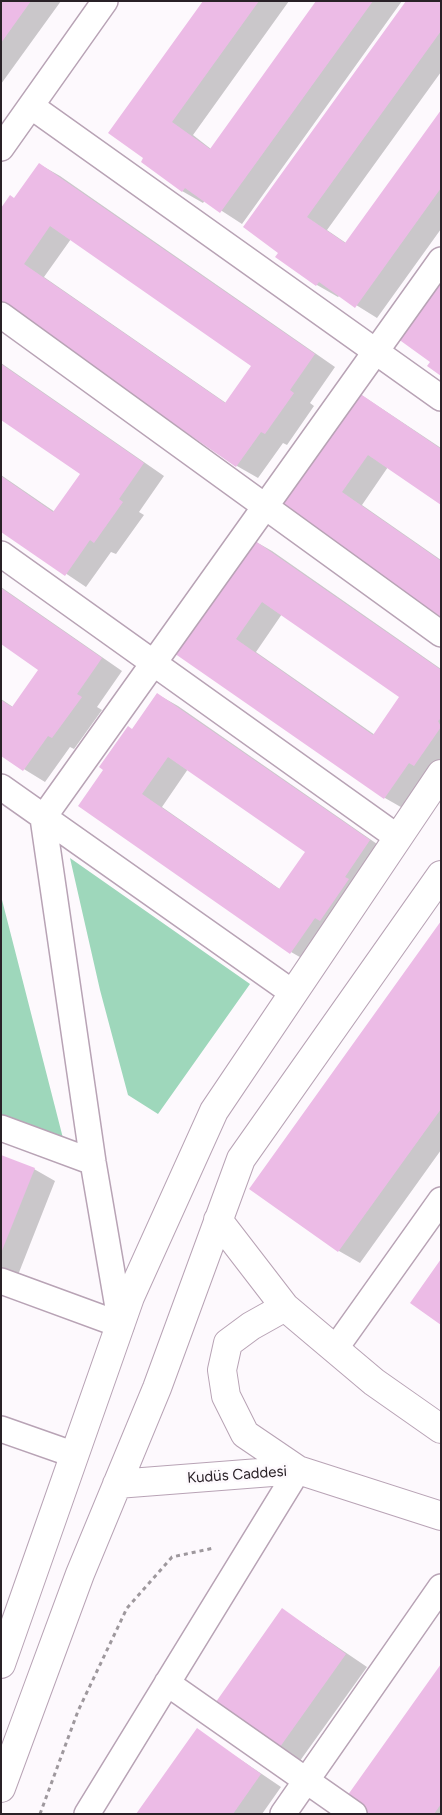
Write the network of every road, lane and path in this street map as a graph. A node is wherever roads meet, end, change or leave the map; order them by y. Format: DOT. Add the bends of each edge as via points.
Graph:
graph roads {
  1 [pos="105,1"];
  2 [pos="31,106"];
  3 [pos="1,148"];
  4 [pos="441,260"];
  5 [pos="1,315"];
  6 [pos="375,352"];
  7 [pos="441,398"];
  8 [pos="265,506"];
  9 [pos="1,554"];
  10 [pos="441,634"];
  11 [pos="153,663"];
  12 [pos="441,774"];
  13 [pos="1,787"];
  14 [pos="43,818"];
  15 [pos="397,837"];
  16 [pos="440,879"];
  17 [pos="293,993"];
  18 [pos="1,1128"];
  19 [pos="93,1162"];
  20 [pos="441,1200"];
  21 [pos="218,1220"];
  22 [pos="1,1282"];
  23 [pos="284,1307"];
  24 [pos="120,1325"];
  25 [pos="335,1350"];
  26 [pos="1,1429"];
  27 [pos="441,1429"];
  28 [pos="75,1455"];
  29 [pos="298,1470"];
  30 [pos="117,1484"];
  31 [pos="441,1516"];
  32 [pos="214,1548"];
  33 [pos="441,1587"];
  34 [pos="1,1664"];
  35 [pos="167,1683"];
  36 [pos="306,1780"];
  37 [pos="1,1788"];
  38 [pos="40,1814"];
  39 [pos="87,1814"];
  40 [pos="283,1814"];
  41 [pos="354,1814"];
  1 -- 2 [label="street"];
  2 -- 3 [label="street"];
  2 -- 6 [label="street"];
  4 -- 6 [label="street"];
  5 -- 8 [label="street"];
  6 -- 7 [label="street"];
  6 -- 8 [label="street"];
  8 -- 10 [label="street"];
  8 -- 11 [label="street"];
  9 -- 11 [label="street"];
  11 -- 14 [label="street"];
  11 -- 15 [label="street"];
  12 -- 15 [label="street"];
  13 -- 14 [label="street"];
  14 -- 17 [label="street"];
  14 -- 19 [label="street"];
  15 -- 17 [label="street"];
  16 -- 21 [label="street" via="241,1159"];
  17 -- 24 [label="street" via="214,1112"];
  18 -- 19 [label="street"];
  19 -- 24 [label="street"];
  20 -- 25 [label="street"];
  21 -- 23 [label="street"];
  21 -- 30 [label="street" via="157,1388"];
  22 -- 24 [label="street"];
  23 -- 25 [label="street"];
  23 -- 29 [label="street" via="228,1343 222,1370 226,1396 245,1434"];
  24 -- 28 [label="street"];
  25 -- 27 [label="street"];
  26 -- 28 [label="street"];
  28 -- 34 [label="street"];
  29 -- 30 [label="street, Kudüs Caddesi"];
  29 -- 31 [label="street, Kudüs Caddesi"];
  29 -- 35 [label="street"];
  30 -- 37 [label="street"];
  32 -- 38 [label="path" via="172,1557 127,1608 78,1712"];
  33 -- 36 [label="street"];
  35 -- 36 [label="street"];
  35 -- 39 [label="street"];
  36 -- 40 [label="street"];
  36 -- 41 [label="street"];
}
